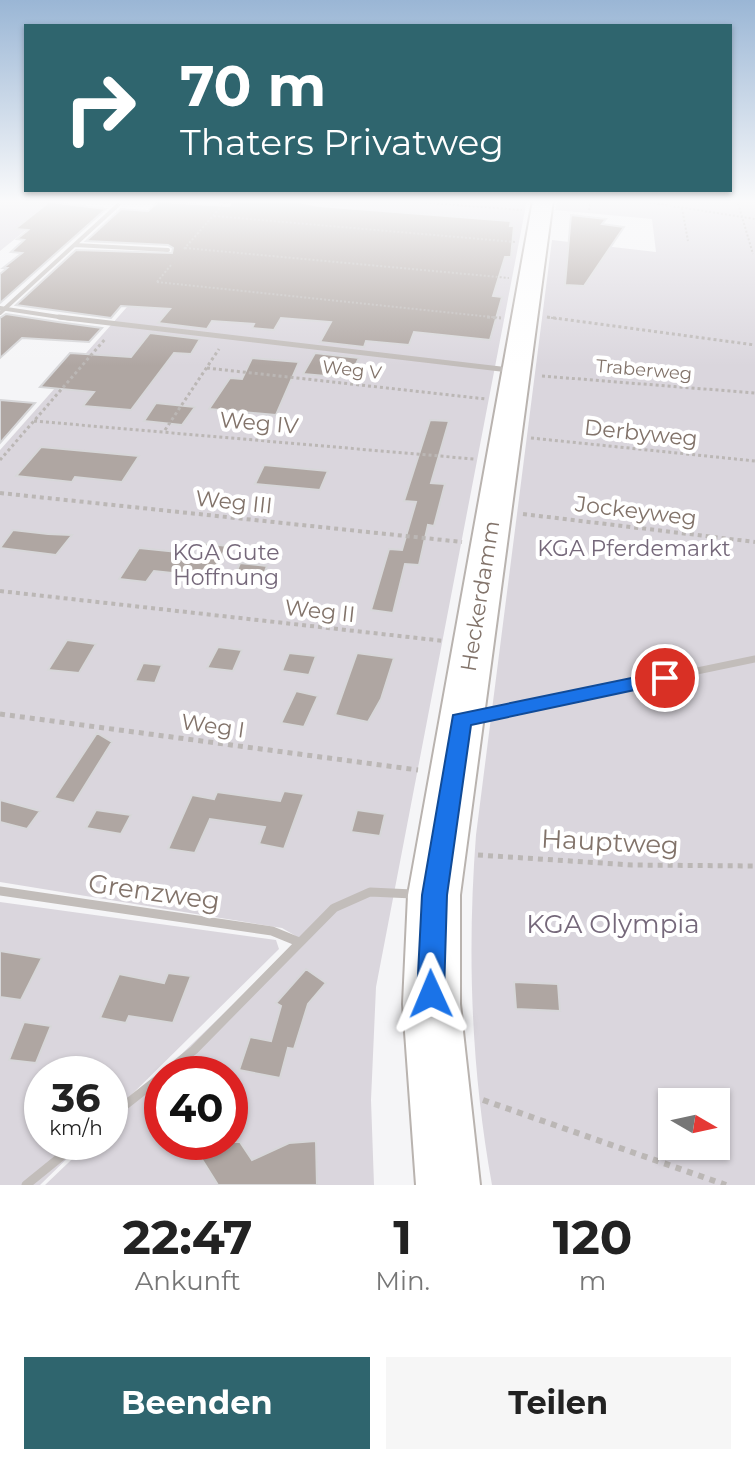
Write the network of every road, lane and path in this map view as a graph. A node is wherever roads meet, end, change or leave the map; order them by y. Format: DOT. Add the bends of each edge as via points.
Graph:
graph roads {
  1 [pos="63,255"];
  2 [pos="179,255"];
  3 [pos="263,255"];
  4 [pos="532,255"];
  5 [pos="515,279"];
  6 [pos="2,310"];
  7 [pos="539,316"];
  8 [pos="507,319"];
  9 [pos="117,325"];
  10 [pos="227,337"];
  11 [pos="755,345"];
  12 [pos="207,368"];
  13 [pos="524,373"];
  14 [pos="755,393"];
  15 [pos="493,400"];
  16 [pos="34,421"];
  17 [pos="165,430"];
  18 [pos="523,437"];
  19 [pos="481,459"];
  20 [pos="0,460"];
  21 [pos="755,461"];
  22 [pos="0,493"];
  23 [pos="513,512"];
  24 [pos="465,542"];
  25 [pos="755,542"];
  26 [pos="0,591"];
  27 [pos="446,641"];
  28 [pos="755,659"];
  29 [pos="0,714"];
  30 [pos="461,720"];
  31 [pos="421,770"];
  32 [pos="755,866"];
  33 [pos="452,874"];
  34 [pos="0,891"];
  35 [pos="299,942"];
  36 [pos="187,1056"];
  37 [pos="144,1090"];
  38 [pos="471,1095"];
  39 [pos="128,1103"];
  40 [pos="57,1160"];
  41 [pos="26,1185"];
  42 [pos="448,1185"];
  43 [pos="726,1185"];
  1 -- 6 [label="lane"];
  2 -- 8 [label="path" via="157,282"];
  3 -- 5 [label="path"];
  4 -- 13 [label="street, Heckerdamm"];
  6 -- 9 [label="lane"];
  7 -- 11 [label="path"];
  9 -- 10 [label="lane"];
  9 -- 16 [label="path"];
  10 -- 12 [label="path"];
  10 -- 13 [label="lane"];
  12 -- 15 [label="path, Weg V"];
  12 -- 17 [label="path"];
  13 -- 14 [label="path, Traberweg"];
  13 -- 30 [label="street, Heckerdamm"];
  16 -- 17 [label="path, Weg IV"];
  16 -- 20 [label="path"];
  17 -- 19 [label="path, Weg IV"];
  18 -- 21 [label="path, Derbyweg"];
  22 -- 24 [label="path, Weg III"];
  23 -- 25 [label="path, Jockeyweg"];
  26 -- 27 [label="path, Weg II"];
  28 -- 30 [label="lane"];
  29 -- 31 [label="path, Weg I"];
  30 -- 33 [label="street, Heckerdamm"];
  32 -- 33 [label="path, Hauptweg" via="632,865"];
  33 -- 35 [label="lane" via="370,892 334,908"];
  33 -- 42 [label="street, Heckerdamm" via="431,994"];
  34 -- 35 [label="lane, Grenzweg" via="272,931"];
  35 -- 36 [label="lane"];
  37 -- 39 [label="lane"];
  38 -- 43 [label="path"];
  40 -- 41 [label="lane"];
}
